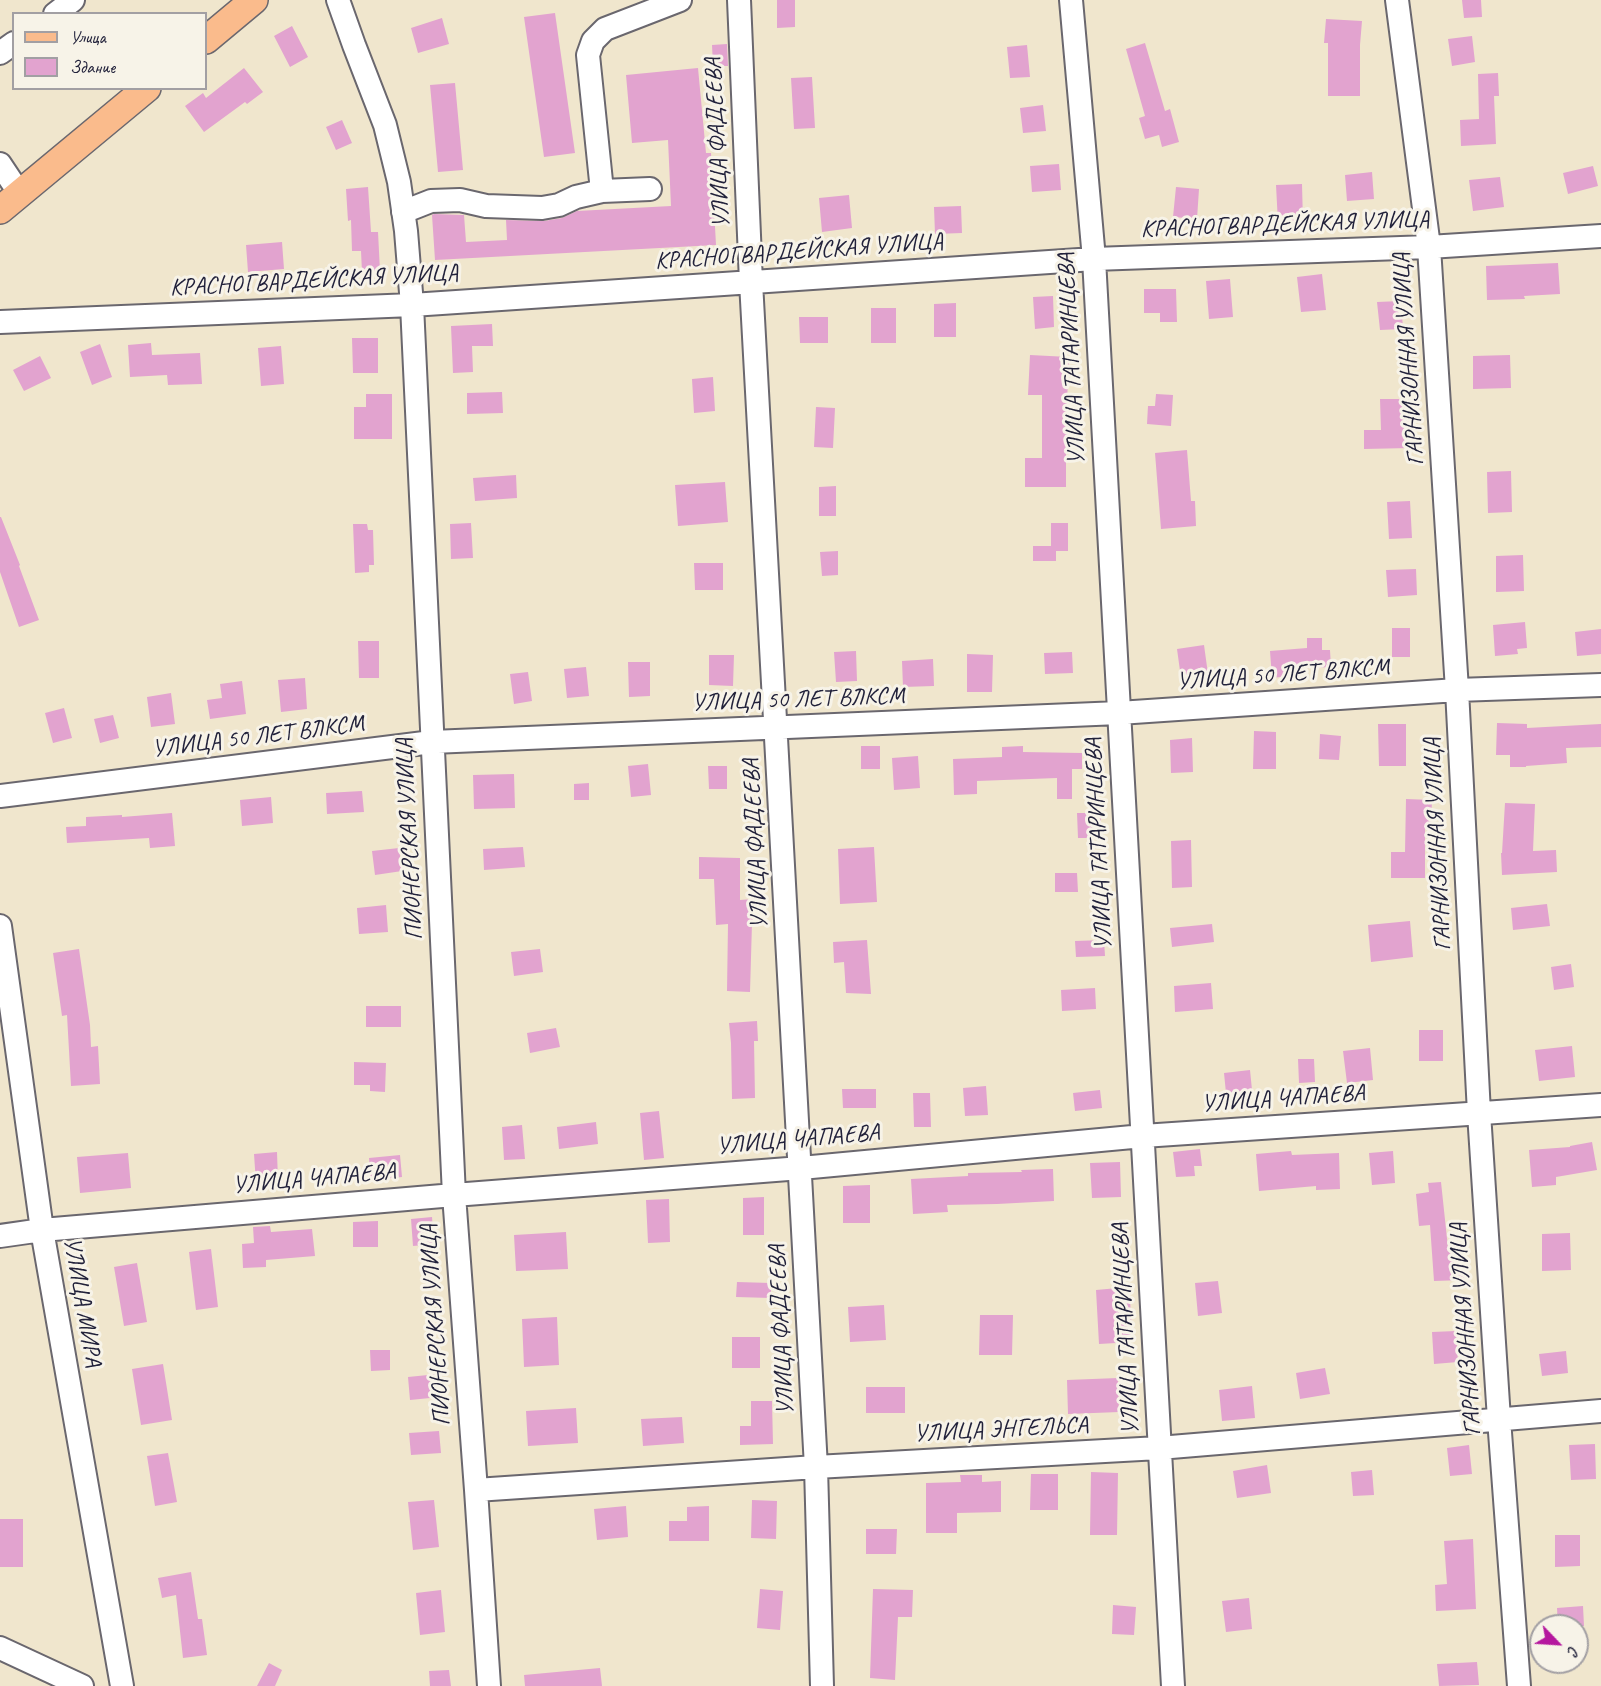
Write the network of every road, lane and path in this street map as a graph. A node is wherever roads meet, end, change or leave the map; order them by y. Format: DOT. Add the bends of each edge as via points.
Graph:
graph roads {
  1 [pos="73,0"];
  2 [pos="254,0"];
  3 [pos="338,0"];
  4 [pos="680,0"];
  5 [pos="739,0"];
  6 [pos="1071,0"];
  7 [pos="1397,0"];
  8 [pos="58,12"];
  9 [pos="207,39"];
  10 [pos="145,90"];
  11 [pos="0,165"];
  12 [pos="650,189"];
  13 [pos="602,191"];
  14 [pos="10,202"];
  15 [pos="403,212"];
  16 [pos="1601,236"];
  17 [pos="1429,247"];
  18 [pos="1094,259"];
  19 [pos="751,282"];
  20 [pos="412,304"];
  21 [pos="0,322"];
  22 [pos="1601,685"];
  23 [pos="1457,690"];
  24 [pos="1119,713"];
  25 [pos="777,728"];
  26 [pos="432,742"];
  27 [pos="0,796"];
  28 [pos="0,926"];
  29 [pos="1601,1105"];
  30 [pos="1479,1113"];
  31 [pos="1143,1136"];
  32 [pos="801,1168"];
  33 [pos="453,1195"];
  34 [pos="42,1230"];
  35 [pos="0,1236"];
  36 [pos="1601,1411"];
  37 [pos="1499,1419"];
  38 [pos="1159,1448"];
  39 [pos="816,1467"];
  40 [pos="476,1490"];
  41 [pos="0,1648"];
  42 [pos="82,1686"];
  43 [pos="122,1686"];
  44 [pos="489,1686"];
  45 [pos="822,1686"];
  46 [pos="1173,1686"];
  47 [pos="1519,1686"];
  1 -- 8 [label="street"];
  2 -- 9 [label="main road"];
  3 -- 15 [label="street, ПИОНЕРСКАЯ УЛИЦА" via="385,125"];
  4 -- 13 [label="street" via="605,29 593,40 588,55"];
  5 -- 19 [label="street, УЛИЦА ФАДЕЕВА"];
  6 -- 18 [label="street, УЛИЦА ТАТАРИНЦЕВА"];
  7 -- 17 [label="street, ГАРНИЗОННАЯ УЛИЦА"];
  10 -- 14 [label="main road"];
  11 -- 14 [label="street"];
  12 -- 13 [label="street"];
  13 -- 15 [label="street" via="542,208 446,200 431,201"];
  15 -- 20 [label="street, ПИОНЕРСКАЯ УЛИЦА"];
  16 -- 17 [label="street, КРАСНОГВАРДЕЙСКАЯ УЛИЦА"];
  17 -- 18 [label="street, КРАСНОГВАРДЕЙСКАЯ УЛИЦА"];
  17 -- 23 [label="street, ГАРНИЗОННАЯ УЛИЦА"];
  18 -- 19 [label="street, КРАСНОГВАРДЕЙСКАЯ УЛИЦА"];
  18 -- 24 [label="street, УЛИЦА ТАТАРИНЦЕВА"];
  19 -- 20 [label="street, КРАСНОГВАРДЕЙСКАЯ УЛИЦА"];
  19 -- 25 [label="street, УЛИЦА ФАДЕЕВА"];
  20 -- 21 [label="street, КРАСНОГВАРДЕЙСКАЯ УЛИЦА"];
  20 -- 26 [label="street, ПИОНЕРСКАЯ УЛИЦА"];
  22 -- 23 [label="street, УЛИЦА 50 ЛЕТ ВЛКСМ"];
  23 -- 24 [label="street, УЛИЦА 50 ЛЕТ ВЛКСМ"];
  23 -- 30 [label="street, ГАРНИЗОННАЯ УЛИЦА"];
  24 -- 25 [label="street, УЛИЦА 50 ЛЕТ ВЛКСМ"];
  24 -- 31 [label="street, УЛИЦА ТАТАРИНЦЕВА"];
  25 -- 26 [label="street, УЛИЦА 50 ЛЕТ ВЛКСМ"];
  25 -- 32 [label="street, УЛИЦА ФАДЕЕВА"];
  26 -- 27 [label="street, УЛИЦА 50 ЛЕТ ВЛКСМ"];
  26 -- 33 [label="street, ПИОНЕРСКАЯ УЛИЦА"];
  28 -- 34 [label="street, УЛИЦА МИРА"];
  29 -- 30 [label="street, УЛИЦА ЧАПАЕВА"];
  30 -- 31 [label="street, УЛИЦА ЧАПАЕВА"];
  30 -- 37 [label="street, ГАРНИЗОННАЯ УЛИЦА"];
  31 -- 32 [label="street, УЛИЦА ЧАПАЕВА"];
  31 -- 38 [label="street, УЛИЦА ТАТАРИНЦЕВА"];
  32 -- 33 [label="street, УЛИЦА ЧАПАЕВА"];
  32 -- 39 [label="street, УЛИЦА ФАДЕЕВА"];
  33 -- 34 [label="street, УЛИЦА ЧАПАЕВА"];
  33 -- 40 [label="street, ПИОНЕРСКАЯ УЛИЦА"];
  34 -- 35 [label="street, УЛИЦА ЧАПАЕВА"];
  34 -- 43 [label="street, УЛИЦА МИРА"];
  36 -- 37 [label="street, УЛИЦА ЭНГЕЛЬСА"];
  37 -- 38 [label="street, УЛИЦА ЭНГЕЛЬСА"];
  37 -- 47 [label="street, ГАРНИЗОННАЯ УЛИЦА"];
  38 -- 39 [label="street, УЛИЦА ЭНГЕЛЬСА"];
  38 -- 46 [label="street, УЛИЦА ТАТАРИНЦЕВА"];
  39 -- 40 [label="street, УЛИЦА ЭНГЕЛЬСА"];
  39 -- 45 [label="street, УЛИЦА ФАДЕЕВА"];
  40 -- 44 [label="street, ПИОНЕРСКАЯ УЛИЦА"];
  41 -- 42 [label="street"];
}
